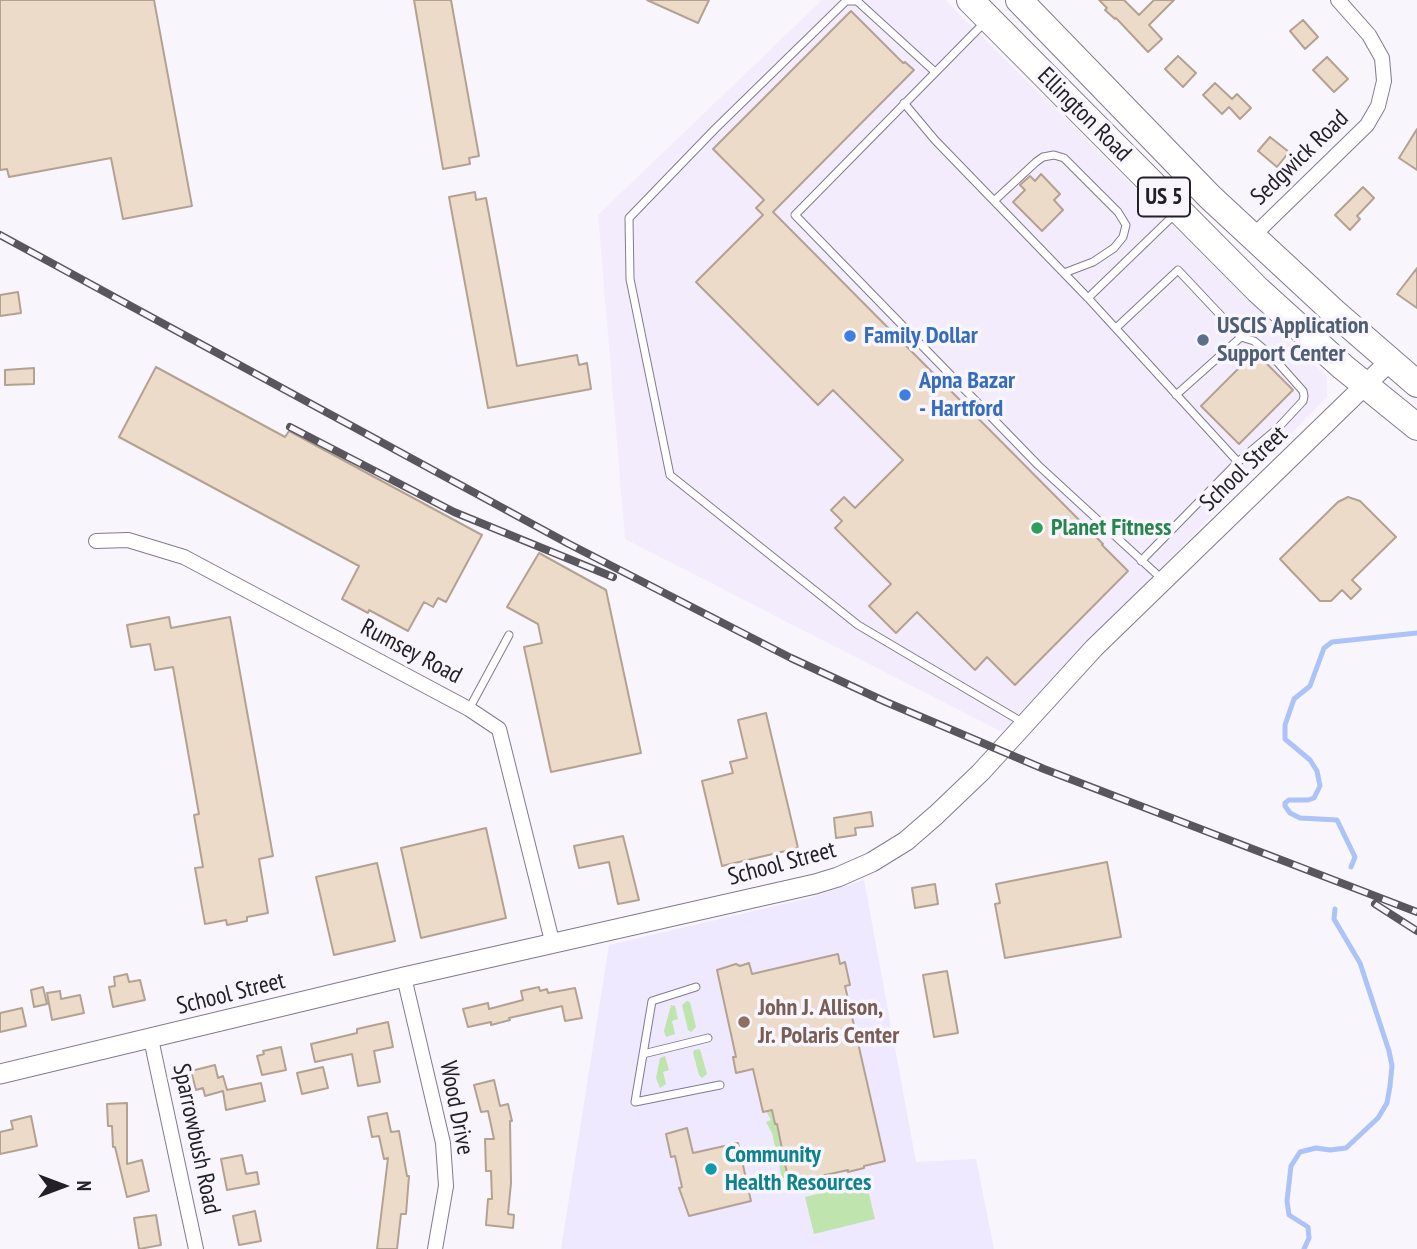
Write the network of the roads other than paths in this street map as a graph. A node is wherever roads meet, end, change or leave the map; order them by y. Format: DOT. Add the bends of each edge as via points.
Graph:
graph roads {
  1 [pos="970,0"];
  2 [pos="1007,0"];
  3 [pos="1019,0"];
  4 [pos="1338,0"];
  5 [pos="988,19"];
  6 [pos="935,72"];
  7 [pos="904,103"];
  8 [pos="995,201"];
  9 [pos="1178,211"];
  10 [pos="1253,236"];
  11 [pos="1064,274"];
  12 [pos="1088,298"];
  13 [pos="1116,328"];
  14 [pos="1241,337"];
  15 [pos="1390,361"];
  16 [pos="1417,383"];
  17 [pos="1366,386"];
  18 [pos="1176,395"];
  19 [pos="1417,427"];
  20 [pos="1238,462"];
  21 [pos="96,541"];
  22 [pos="1141,561"];
  23 [pos="1165,582"];
  24 [pos="509,635"];
  25 [pos="469,709"];
  26 [pos="1025,724"];
  27 [pos="553,945"];
  28 [pos="404,977"];
  29 [pos="696,987"];
  30 [pos="708,1038"];
  31 [pos="151,1039"];
  32 [pos="643,1054"];
  33 [pos="0,1074"];
  34 [pos="720,1085"];
  35 [pos="196,1249"];
  36 [pos="435,1249"];
  1 -- 5 [label="highway, Ellington Road / US 5"];
  2 -- 5 [label="highway"];
  3 -- 10 [label="highway, Ellington Road / US 5"];
  4 -- 10 [label="street, Sedgwick Road" via="1369,34 1382,58 1384,81 1378,106 1367,125"];
  5 -- 6 [label="lane"];
  5 -- 9 [label="highway, Ellington Road / US 5"];
  6 -- 7 [label="lane"];
  6 -- 26 [label="lane" via="857,1 846,1 629,218 630,279 670,475 858,625"];
  7 -- 8 [label="lane"];
  7 -- 22 [label="lane" via="795,215 1038,465"];
  8 -- 11 [label="lane"];
  8 -- 11 [label="lane" via="1036,162 1054,155 1064,158 1118,212 1126,225 1114,248"];
  9 -- 12 [label="lane"];
  9 -- 17 [label="highway, Ellington Road / US 5"];
  10 -- 15 [label="highway, Ellington Road / US 5"];
  11 -- 12 [label="lane"];
  12 -- 13 [label="lane"];
  13 -- 14 [label="lane" via="1178,270"];
  13 -- 18 [label="lane"];
  14 -- 18 [label="lane"];
  14 -- 20 [label="lane" via="1271,355 1304,396 1277,429"];
  15 -- 16 [label="highway, Ellington Road / US 5"];
  15 -- 17 [label="main road, School Street"];
  17 -- 19 [label="highway, Ellington Road / US 5"];
  17 -- 23 [label="main road, School Street"];
  18 -- 20 [label="lane"];
  20 -- 22 [label="lane"];
  21 -- 25 [label="street, Rumsey Road" via="128,540 184,557"];
  22 -- 23 [label="lane"];
  23 -- 26 [label="main road, School Street" via="1094,649"];
  24 -- 25 [label="lane"];
  25 -- 27 [label="street, Rumsey Road" via="499,729"];
  26 -- 27 [label="main road, School Street" via="923,828 860,868 815,884"];
  27 -- 28 [label="main road, School Street"];
  28 -- 31 [label="main road, School Street"];
  28 -- 36 [label="street, Wood Drive" via="443,1143 446,1186"];
  29 -- 32 [label="lane" via="653,1001"];
  30 -- 32 [label="lane"];
  31 -- 33 [label="main road, School Street"];
  31 -- 35 [label="street, Sparrowbush Road"];
  32 -- 34 [label="lane" via="635,1102"];
}
